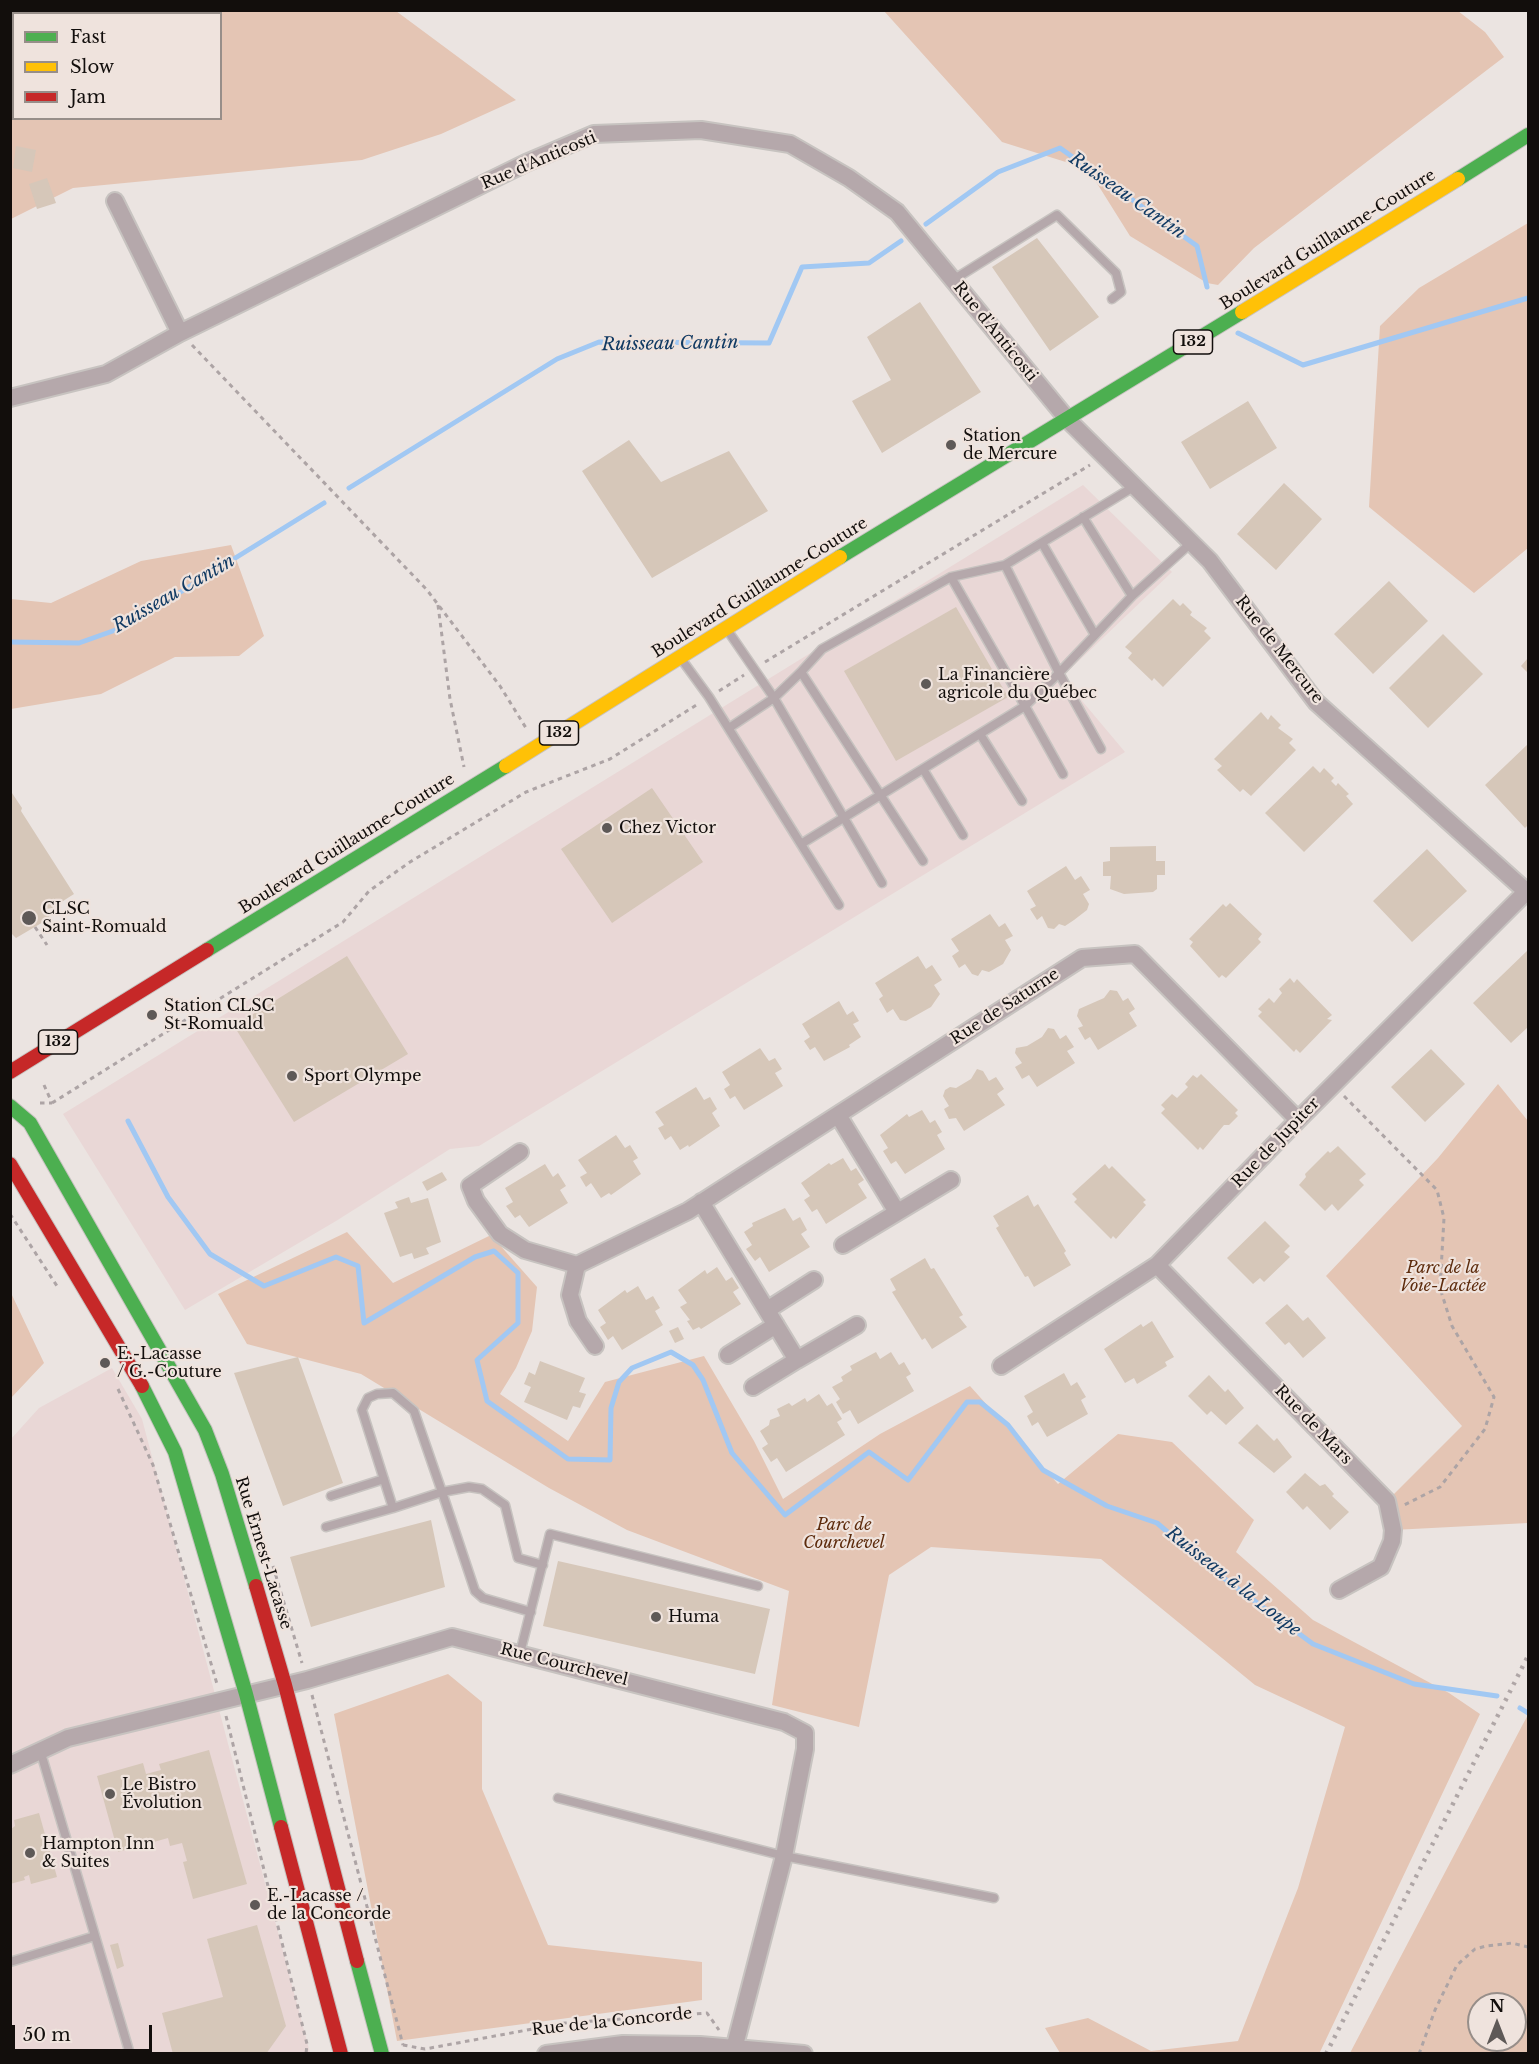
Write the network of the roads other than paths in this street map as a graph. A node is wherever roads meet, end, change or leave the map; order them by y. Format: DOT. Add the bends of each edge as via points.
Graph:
graph roads {
  1 [pos="1528,135"];
  2 [pos="115,201"];
  3 [pos="953,280"];
  4 [pos="1112,299"];
  5 [pos="180,333"];
  6 [pos="10,398"];
  7 [pos="1068,420"];
  8 [pos="1135,486"];
  9 [pos="1083,517"];
  10 [pos="1042,543"];
  11 [pos="1191,543"];
  12 [pos="1005,565"];
  13 [pos="951,577"];
  14 [pos="1132,596"];
  15 [pos="726,628"];
  16 [pos="1095,635"];
  17 [pos="680,657"];
  18 [pos="801,672"];
  19 [pos="1059,673"];
  20 [pos="774,698"];
  21 [pos="1025,706"];
  22 [pos="729,728"];
  23 [pos="980,734"];
  24 [pos="1101,749"];
  25 [pos="923,769"];
  26 [pos="1063,774"];
  27 [pos="880,796"];
  28 [pos="1022,801"];
  29 [pos="844,818"];
  30 [pos="963,835"];
  31 [pos="801,844"];
  32 [pos="923,861"];
  33 [pos="882,883"];
  34 [pos="1528,892"];
  35 [pos="839,905"];
  36 [pos="10,1072"];
  37 [pos="10,1106"];
  38 [pos="838,1115"];
  39 [pos="1298,1120"];
  40 [pos="520,1152"];
  41 [pos="10,1164"];
  42 [pos="951,1180"];
  43 [pos="694,1207"];
  44 [pos="897,1212"];
  45 [pos="843,1245"];
  46 [pos="577,1265"];
  47 [pos="1157,1265"];
  48 [pos="814,1280"];
  49 [pos="766,1310"];
  50 [pos="776,1325"];
  51 [pos="857,1325"];
  52 [pos="595,1346"];
  53 [pos="728,1355"];
  54 [pos="797,1360"];
  55 [pos="1001,1366"];
  56 [pos="753,1387"];
  57 [pos="384,1479"];
  58 [pos="442,1492"];
  59 [pos="331,1497"];
  60 [pos="393,1508"];
  61 [pos="326,1527"];
  62 [pos="543,1565"];
  63 [pos="758,1586"];
  64 [pos="1339,1590"];
  65 [pos="531,1612"];
  66 [pos="520,1653"];
  67 [pos="285,1685"];
  68 [pos="246,1694"];
  69 [pos="40,1750"];
  70 [pos="10,1765"];
  71 [pos="558,1798"];
  72 [pos="784,1856"];
  73 [pos="994,1898"];
  74 [pos="95,1936"];
  75 [pos="10,1962"];
  76 [pos="730,2052"];
  77 [pos="130,2054"];
  78 [pos="341,2054"];
  79 [pos="382,2054"];
  80 [pos="546,2054"];
  81 [pos="804,2054"];
  1 -- 7 [label="street, Boulevard Guillaume-Couture / 132"];
  2 -- 5 [label="street"];
  3 -- 4 [label="lane" via="1057,215 1116,273 1121,292"];
  3 -- 5 [label="street, Rue d'Anticosti" via="897,212 790,144 701,130 594,134 526,163"];
  3 -- 7 [label="street, Rue d'Anticosti"];
  5 -- 6 [label="street, Rue d'Anticosti" via="106,374"];
  7 -- 8 [label="street, Rue de Mercure"];
  7 -- 15 [label="street, Boulevard Guillaume-Couture / 132"];
  8 -- 9 [label="lane"];
  8 -- 11 [label="street, Rue de Mercure"];
  9 -- 10 [label="lane"];
  9 -- 14 [label="lane"];
  10 -- 12 [label="lane"];
  10 -- 16 [label="lane"];
  11 -- 14 [label="lane"];
  11 -- 34 [label="street, Rue de Mercure" via="1210,561 1316,702"];
  12 -- 13 [label="lane"];
  12 -- 19 [label="lane"];
  13 -- 18 [label="lane" via="822,649"];
  13 -- 21 [label="lane"];
  14 -- 16 [label="lane"];
  15 -- 17 [label="street, Boulevard Guillaume-Couture / 132"];
  15 -- 20 [label="lane"];
  16 -- 19 [label="lane"];
  17 -- 22 [label="lane"];
  17 -- 36 [label="street, Boulevard Guillaume-Couture / 132"];
  18 -- 20 [label="lane"];
  18 -- 27 [label="lane"];
  19 -- 21 [label="lane"];
  19 -- 24 [label="lane"];
  20 -- 22 [label="lane"];
  20 -- 29 [label="lane"];
  21 -- 23 [label="lane"];
  21 -- 26 [label="lane"];
  22 -- 31 [label="lane"];
  23 -- 25 [label="lane"];
  23 -- 28 [label="lane"];
  25 -- 27 [label="lane"];
  25 -- 30 [label="lane"];
  27 -- 29 [label="lane"];
  27 -- 32 [label="lane"];
  29 -- 31 [label="lane"];
  29 -- 33 [label="lane"];
  31 -- 35 [label="lane"];
  34 -- 39 [label="street, Rue de Jupiter"];
  37 -- 67 [label="street, Rue Ernest-Lacasse" via="30,1123 205,1430 222,1474"];
  38 -- 39 [label="street, Rue de Saturne" via="1082,958 1136,954"];
  38 -- 43 [label="street, Rue de Saturne"];
  38 -- 44 [label="street"];
  39 -- 47 [label="street, Rue de Jupiter"];
  40 -- 46 [label="street" via="470,1186 476,1201 500,1234 525,1250"];
  41 -- 68 [label="street" via="163,1424 175,1452"];
  42 -- 44 [label="street"];
  43 -- 46 [label="street, Rue de Saturne"];
  43 -- 49 [label="street"];
  44 -- 45 [label="street"];
  46 -- 52 [label="street" via="570,1295 578,1321"];
  47 -- 55 [label="street, Rue de Jupiter"];
  47 -- 64 [label="street, Rue de Mars" via="1387,1501 1392,1541 1381,1567"];
  48 -- 49 [label="street"];
  49 -- 50 [label="street"];
  50 -- 53 [label="street"];
  50 -- 54 [label="street"];
  51 -- 54 [label="street"];
  54 -- 56 [label="street"];
  57 -- 58 [label="lane" via="362,1410 368,1398 393,1393 414,1411"];
  57 -- 59 [label="lane"];
  57 -- 60 [label="lane"];
  58 -- 60 [label="lane"];
  58 -- 62 [label="lane" via="469,1487 496,1496 505,1505 518,1558"];
  58 -- 65 [label="lane" via="475,1591 483,1598"];
  60 -- 61 [label="lane"];
  62 -- 63 [label="lane" via="550,1534"];
  62 -- 65 [label="lane"];
  65 -- 66 [label="lane"];
  66 -- 67 [label="street, Rue Courchevel" via="452,1637"];
  66 -- 72 [label="street, Rue Courchevel" via="784,1722 805,1733"];
  67 -- 68 [label="street, Rue Courchevel"];
  67 -- 79 [label="street, Rue Ernest-Lacasse"];
  68 -- 69 [label="street, Rue Courchevel" via="68,1738"];
  68 -- 78 [label="street"];
  69 -- 70 [label="street, Rue Courchevel"];
  69 -- 74 [label="lane"];
  71 -- 72 [label="lane"];
  72 -- 73 [label="lane"];
  72 -- 76 [label="street, Rue Courchevel"];
  74 -- 75 [label="lane"];
  74 -- 77 [label="lane"];
  76 -- 80 [label="street, Rue de la Concorde" via="700,2045 623,2044"];
  76 -- 81 [label="street, Rue de la Concorde"];
}
